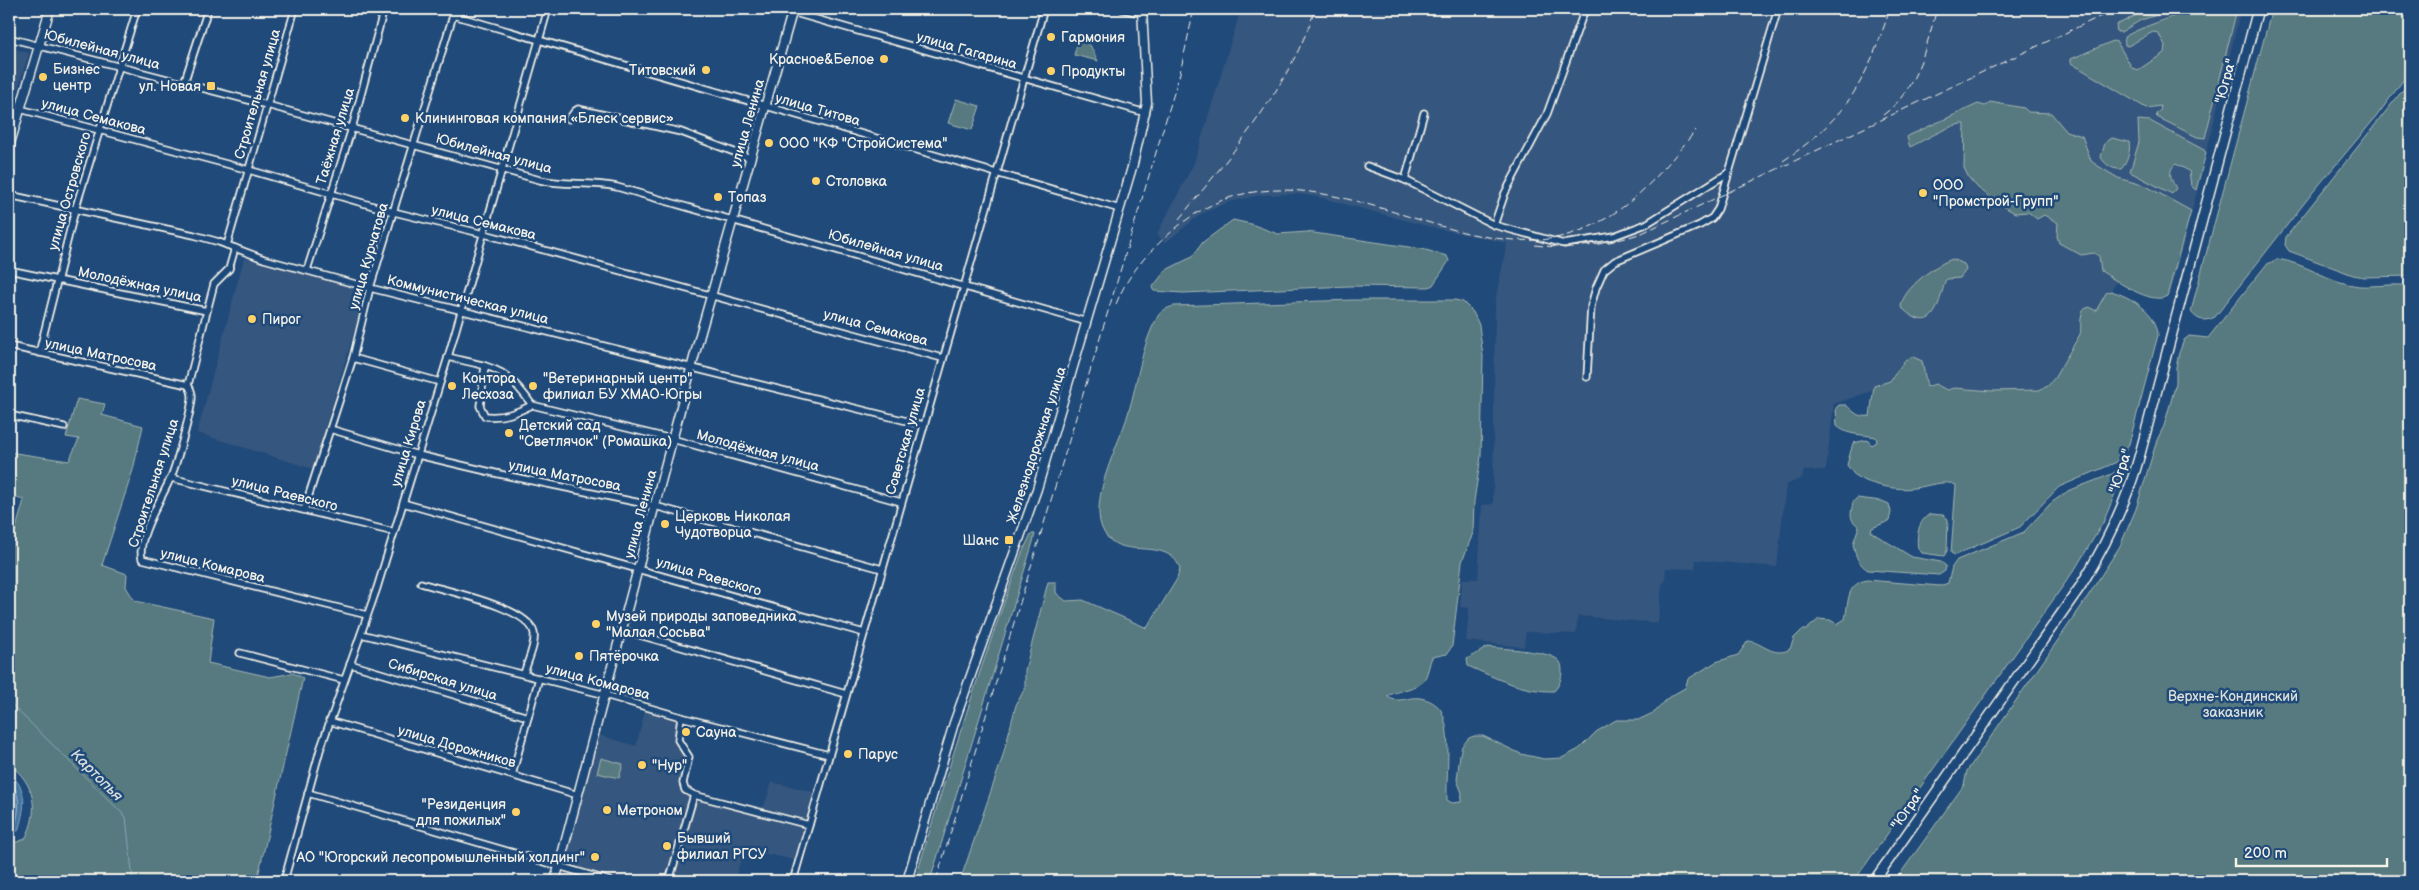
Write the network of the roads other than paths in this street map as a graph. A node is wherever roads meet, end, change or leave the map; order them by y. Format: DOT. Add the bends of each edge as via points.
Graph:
graph roads {
  1 [pos="50,9"];
  2 [pos="138,9"];
  3 [pos="208,9"];
  4 [pos="295,9"];
  5 [pos="384,9"];
  6 [pos="548,9"];
  7 [pos="781,9"];
  8 [pos="1044,9"];
  9 [pos="1122,9"];
  10 [pos="1584,9"];
  11 [pos="1778,9"];
  12 [pos="2258,9"];
  13 [pos="792,10"];
  14 [pos="1142,11"];
  15 [pos="454,12"];
  16 [pos="9,38"];
  17 [pos="538,41"];
  18 [pos="40,46"];
  19 [pos="120,66"];
  20 [pos="1023,79"];
  21 [pos="184,83"];
  22 [pos="267,105"];
  23 [pos="764,107"];
  24 [pos="20,109"];
  25 [pos="1146,113"];
  26 [pos="1424,113"];
  27 [pos="569,119"];
  28 [pos="352,128"];
  29 [pos="100,130"];
  30 [pos="414,146"];
  31 [pos="9,147"];
  32 [pos="750,158"];
  33 [pos="1367,166"];
  34 [pos="502,169"];
  35 [pos="249,170"];
  36 [pos="1728,173"];
  37 [pos="996,174"];
  38 [pos="1405,180"];
  39 [pos="331,194"];
  40 [pos="9,195"];
  41 [pos="1120,209"];
  42 [pos="75,210"];
  43 [pos="394,212"];
  44 [pos="732,219"];
  45 [pos="1494,225"];
  46 [pos="484,234"];
  47 [pos="227,245"];
  48 [pos="235,248"];
  49 [pos="9,270"];
  50 [pos="307,270"];
  51 [pos="57,280"];
  52 [pos="964,285"];
  53 [pos="370,288"];
  54 [pos="712,295"];
  55 [pos="207,311"];
  56 [pos="462,311"];
  57 [pos="1088,322"];
  58 [pos="9,346"];
  59 [pos="39,353"];
  60 [pos="448,356"];
  61 [pos="353,358"];
  62 [pos="942,358"];
  63 [pos="485,366"];
  64 [pos="692,366"];
  65 [pos="1587,377"];
  66 [pos="440,382"];
  67 [pos="188,385"];
  68 [pos="532,405"];
  69 [pos="9,415"];
  70 [pos="923,425"];
  71 [pos="64,427"];
  72 [pos="330,430"];
  73 [pos="672,439"];
  74 [pos="418,455"];
  75 [pos="170,478"];
  76 [pos="901,502"];
  77 [pos="403,503"];
  78 [pos="655,506"];
  79 [pos="304,510"];
  80 [pos="394,532"];
  81 [pos="142,559"];
  82 [pos="638,568"];
  83 [pos="882,569"];
  84 [pos="420,583"];
  85 [pos="367,615"];
  86 [pos="622,630"];
  87 [pos="864,633"];
  88 [pos="361,634"];
  89 [pos="240,652"];
  90 [pos="350,664"];
  91 [pos="524,674"];
  92 [pos="539,678"];
  93 [pos="344,680"];
  94 [pos="846,694"];
  95 [pos="606,695"];
  96 [pos="680,717"];
  97 [pos="528,718"];
  98 [pos="329,721"];
  99 [pos="829,755"];
  100 [pos="512,775"];
  101 [pos="308,793"];
  102 [pos="578,795"];
  103 [pos="694,795"];
  104 [pos="808,825"];
  105 [pos="559,866"];
  106 [pos="284,881"];
  107 [pos="555,881"];
  108 [pos="610,881"];
  109 [pos="669,881"];
  110 [pos="793,881"];
  111 [pos="907,881"];
  112 [pos="1874,881"];
  1 -- 18 [label="main road"];
  2 -- 19 [label="street, улица Островского"];
  3 -- 21 [label="street"];
  4 -- 22 [label="street, Строительная улица"];
  5 -- 28 [label="street, Таёжная улица"];
  6 -- 17 [label="street, улица Кирова"];
  7 -- 13 [label="street, улица Гагарина"];
  8 -- 20 [label="street, Советская улица"];
  9 -- 14 [label="street"];
  10 -- 45 [label="street" via="1547,114 1505,193"];
  11 -- 36 [label="street"];
  12 -- 112 [label="highway, \"Югра\"" via="2140,454 2119,516 2080,587"];
  13 -- 20 [label="street, улица Гагарина"];
  13 -- 23 [label="main road, улица Ленина"];
  14 -- 25 [label="main road, Железнодорожная улица"];
  15 -- 17 [label="street, улица Титова"];
  15 -- 30 [label="street, улица Курчатова"];
  16 -- 18 [label="street, Юбилейная улица"];
  17 -- 23 [label="street, улица Титова"];
  17 -- 34 [label="street, улица Кирова"];
  18 -- 19 [label="street, Юбилейная улица"];
  18 -- 24 [label="main road"];
  19 -- 21 [label="street, Юбилейная улица"];
  19 -- 29 [label="street, улица Островского"];
  20 -- 25 [label="street, улица Гагарина"];
  20 -- 37 [label="street, Советская улица"];
  21 -- 22 [label="street, Юбилейная улица"];
  22 -- 28 [label="street, Юбилейная улица"];
  22 -- 35 [label="street, Строительная улица"];
  23 -- 32 [label="main road, улица Ленина"];
  23 -- 37 [label="street, улица Титова"];
  24 -- 29 [label="street, улица Семакова"];
  24 -- 31 [label="main road"];
  25 -- 41 [label="main road, Железнодорожная улица"];
  26 -- 38 [label="street"];
  27 -- 32 [label="street" via="578,109 681,132"];
  28 -- 30 [label="street, Юбилейная улица"];
  28 -- 39 [label="street, Таёжная улица"];
  29 -- 35 [label="street, улица Семакова"];
  29 -- 42 [label="street, улица Островского"];
  30 -- 34 [label="street, Юбилейная улица"];
  30 -- 43 [label="street, улица Курчатова"];
  32 -- 44 [label="main road, улица Ленина"];
  33 -- 38 [label="street"];
  34 -- 44 [label="street, Юбилейная улица" via="552,182 606,184"];
  34 -- 46 [label="street, улица Кирова"];
  35 -- 39 [label="street, улица Семакова"];
  35 -- 47 [label="street, Строительная улица"];
  36 -- 45 [label="street" via="1662,216 1614,236 1564,244"];
  36 -- 65 [label="street" via="1718,210 1712,218 1615,261 1604,270 1592,306"];
  37 -- 41 [label="street, улица Титова"];
  37 -- 52 [label="street, Советская улица"];
  38 -- 45 [label="street"];
  39 -- 43 [label="street, улица Семакова"];
  39 -- 50 [label="street, Таёжная улица"];
  40 -- 42 [label="street, Коммунистическая улица"];
  41 -- 57 [label="main road, Железнодорожная улица"];
  42 -- 47 [label="street, Коммунистическая улица"];
  42 -- 51 [label="street, улица Островского"];
  43 -- 46 [label="street, улица Семакова"];
  43 -- 53 [label="street, улица Курчатова"];
  44 -- 52 [label="street, Юбилейная улица"];
  44 -- 54 [label="main road, улица Ленина"];
  46 -- 54 [label="street, улица Семакова"];
  46 -- 56 [label="street, улица Кирова"];
  47 -- 48 [label="street, Коммунистическая улица"];
  48 -- 50 [label="street, Коммунистическая улица"];
  48 -- 55 [label="street, Строительная улица" via="230,269 214,282"];
  49 -- 51 [label="street, Молодёжная улица"];
  50 -- 53 [label="street, Коммунистическая улица"];
  51 -- 55 [label="street, Молодёжная улица"];
  51 -- 59 [label="street, улица Островского"];
  52 -- 57 [label="street, Юбилейная улица"];
  52 -- 62 [label="street, Советская улица"];
  53 -- 56 [label="street, Коммунистическая улица"];
  53 -- 61 [label="street, улица Курчатова"];
  54 -- 62 [label="street, улица Семакова"];
  54 -- 64 [label="main road, улица Ленина"];
  55 -- 67 [label="street, Строительная улица"];
  56 -- 60 [label="street, улица Кирова"];
  56 -- 64 [label="street, Коммунистическая улица"];
  57 -- 111 [label="main road, Железнодорожная улица" via="1037,489 954,723"];
  58 -- 59 [label="street, улица Матросова"];
  59 -- 67 [label="street, улица Матросова"];
  60 -- 63 [label="street"];
  60 -- 66 [label="street, улица Кирова"];
  61 -- 66 [label="street"];
  61 -- 72 [label="street, улица Курчатова"];
  62 -- 70 [label="street, Советская улица"];
  63 -- 68 [label="street" via="509,377"];
  63 -- 68 [label="street" via="480,406 485,416 515,414"];
  64 -- 70 [label="street, Коммунистическая улица"];
  64 -- 73 [label="main road, улица Ленина"];
  66 -- 74 [label="street, улица Кирова"];
  67 -- 75 [label="street, Строительная улица" via="192,399"];
  68 -- 73 [label="street, Молодёжная улица"];
  69 -- 71 [label="street"];
  70 -- 76 [label="street, Советская улица"];
  72 -- 74 [label="street, улица Матросова"];
  72 -- 79 [label="street, улица Курчатова"];
  73 -- 76 [label="street, Молодёжная улица"];
  73 -- 78 [label="main road, улица Ленина"];
  74 -- 77 [label="street, улица Кирова"];
  74 -- 78 [label="street, улица Матросова"];
  75 -- 79 [label="street, улица Раевского"];
  75 -- 81 [label="street, Строительная улица" via="151,519 141,550"];
  76 -- 83 [label="street, Советская улица"];
  77 -- 80 [label="street, улица Кирова"];
  77 -- 82 [label="street, улица Раевского"];
  78 -- 82 [label="main road, улица Ленина"];
  78 -- 83 [label="street, улица Матросова"];
  79 -- 80 [label="street, улица Раевского"];
  80 -- 85 [label="street, улица Кирова"];
  81 -- 85 [label="street, улица Комарова"];
  82 -- 86 [label="main road, улица Ленина"];
  82 -- 87 [label="street, улица Раевского"];
  83 -- 87 [label="street, Советская улица"];
  84 -- 91 [label="street" via="500,606 526,619 534,638"];
  85 -- 88 [label="street, улица Кирова"];
  86 -- 94 [label="street"];
  86 -- 95 [label="main road, улица Ленина"];
  87 -- 94 [label="street, Советская улица"];
  88 -- 90 [label="street, улица Кирова"];
  88 -- 91 [label="street, улица Комарова"];
  89 -- 93 [label="street"];
  90 -- 93 [label="street, улица Кирова"];
  90 -- 97 [label="street, Сибирская улица"];
  91 -- 92 [label="street, улица Комарова"];
  92 -- 95 [label="street, улица Комарова"];
  92 -- 97 [label="street"];
  93 -- 98 [label="street, улица Кирова"];
  94 -- 99 [label="street, Советская улица"];
  95 -- 96 [label="street, улица Комарова"];
  95 -- 102 [label="main road, улица Ленина"];
  96 -- 99 [label="street, улица Комарова"];
  96 -- 103 [label="street" via="678,740 689,760 683,787"];
  97 -- 100 [label="street"];
  98 -- 100 [label="street, улица Дорожников"];
  98 -- 101 [label="street, улица Кирова"];
  99 -- 104 [label="street, Советская улица"];
  100 -- 102 [label="street, улица Дорожников"];
  101 -- 105 [label="street"];
  101 -- 106 [label="street, улица Кирова"];
  102 -- 105 [label="main road, улица Ленина"];
  103 -- 104 [label="street"];
  103 -- 109 [label="street"];
  104 -- 110 [label="street, Советская улица"];
  105 -- 107 [label="main road, улица Ленина"];
  105 -- 108 [label="street"];
}
